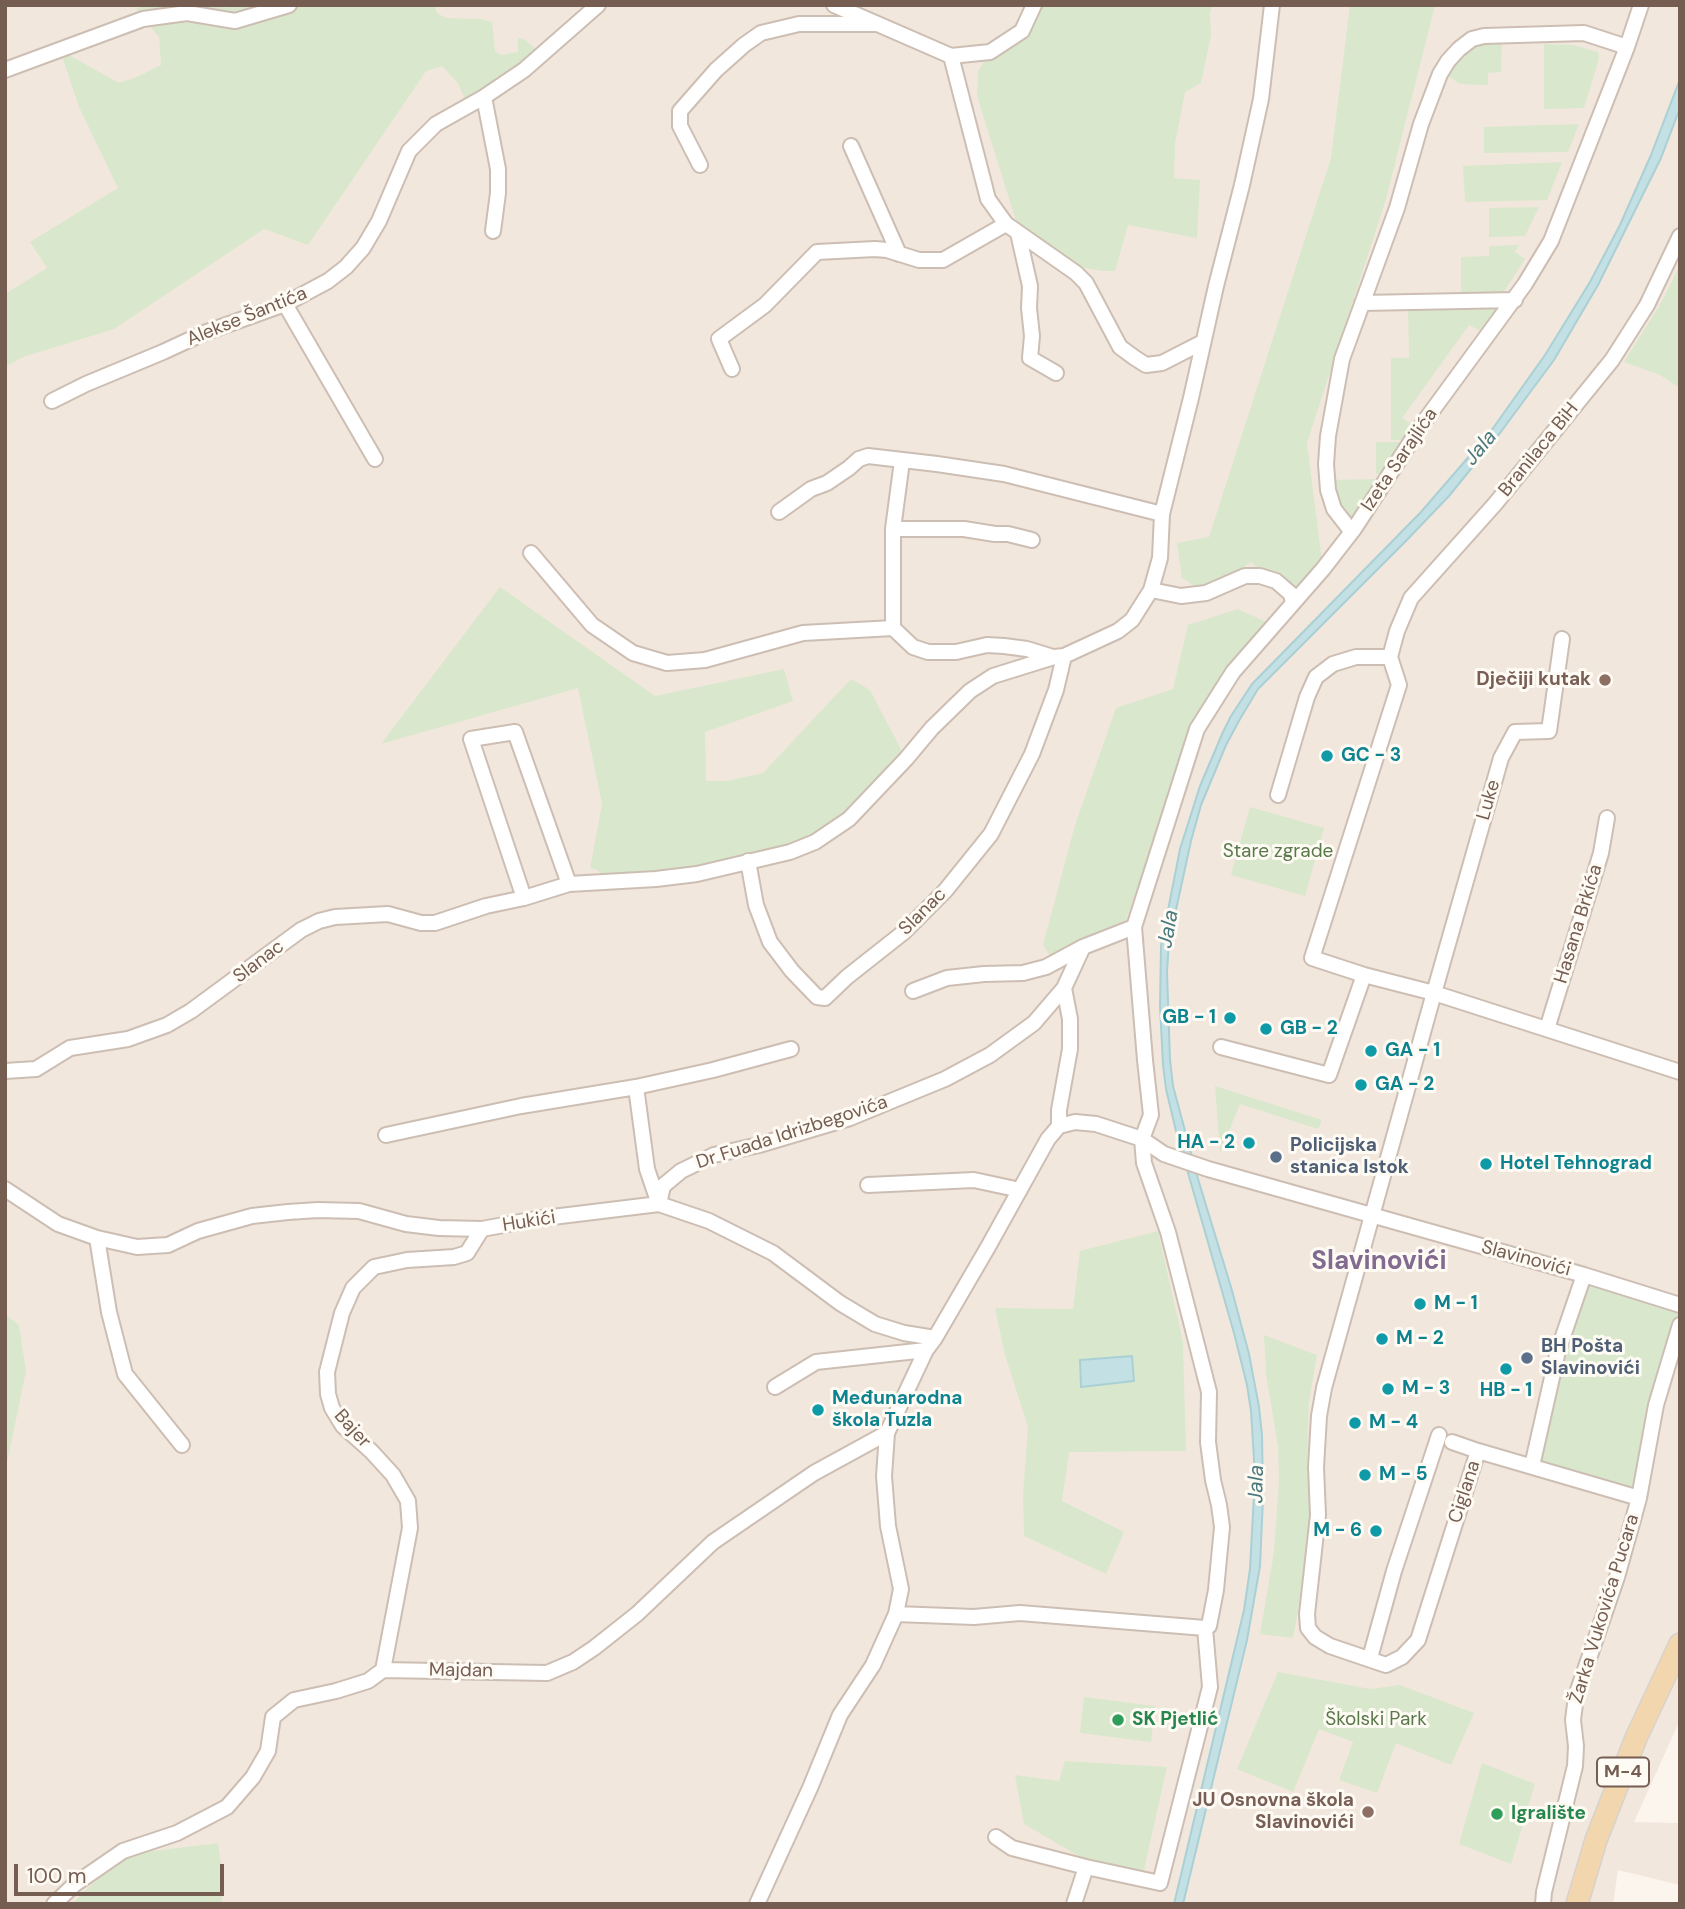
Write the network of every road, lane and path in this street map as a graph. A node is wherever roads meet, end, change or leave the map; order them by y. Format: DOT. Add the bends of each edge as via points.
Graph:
graph roads {
  1 [pos="289,5"];
  2 [pos="598,5"];
  3 [pos="834,5"];
  4 [pos="1034,5"];
  5 [pos="1272,5"];
  6 [pos="1641,5"];
  7 [pos="876,24"];
  8 [pos="1628,47"];
  9 [pos="951,56"];
  10 [pos="5,70"];
  11 [pos="484,97"];
  12 [pos="851,146"];
  13 [pos="700,165"];
  14 [pos="1012,229"];
  15 [pos="493,231"];
  16 [pos="1680,236"];
  17 [pos="899,254"];
  18 [pos="1515,300"];
  19 [pos="1362,303"];
  20 [pos="285,304"];
  21 [pos="1203,342"];
  22 [pos="732,369"];
  23 [pos="1056,373"];
  24 [pos="52,401"];
  25 [pos="375,460"];
  26 [pos="902,461"];
  27 [pos="779,512"];
  28 [pos="1162,514"];
  29 [pos="893,529"];
  30 [pos="1354,529"];
  31 [pos="1032,540"];
  32 [pos="531,553"];
  33 [pos="1151,590"];
  34 [pos="1293,603"];
  35 [pos="893,628"];
  36 [pos="1562,639"];
  37 [pos="1059,657"];
  38 [pos="1390,657"];
  39 [pos="1278,795"];
  40 [pos="1607,818"];
  41 [pos="748,860"];
  42 [pos="569,884"];
  43 [pos="524,898"];
  44 [pos="1134,926"];
  45 [pos="1083,947"];
  46 [pos="1364,975"];
  47 [pos="1064,988"];
  48 [pos="913,991"];
  49 [pos="1434,993"];
  50 [pos="1547,1029"];
  51 [pos="1221,1047"];
  52 [pos="792,1049"];
  53 [pos="5,1071"];
  54 [pos="1680,1071"];
  55 [pos="636,1087"];
  56 [pos="1059,1126"];
  57 [pos="386,1135"];
  58 [pos="1142,1139"];
  59 [pos="868,1185"];
  60 [pos="5,1189"];
  61 [pos="1020,1190"];
  62 [pos="659,1205"];
  63 [pos="1372,1217"];
  64 [pos="482,1230"];
  65 [pos="97,1238"];
  66 [pos="1584,1275"];
  67 [pos="1680,1305"];
  68 [pos="1680,1325"];
  69 [pos="935,1338"];
  70 [pos="926,1350"];
  71 [pos="775,1387"];
  72 [pos="887,1433"];
  73 [pos="182,1445"];
  74 [pos="1478,1451"];
  75 [pos="1532,1466"];
  76 [pos="1639,1498"];
  77 [pos="896,1614"];
  78 [pos="1205,1628"];
  79 [pos="1680,1644"];
  80 [pos="1370,1658"];
  81 [pos="383,1670"];
  82 [pos="996,1837"];
  83 [pos="1086,1867"];
  84 [pos="54,1904"];
  85 [pos="757,1904"];
  86 [pos="1074,1904"];
  87 [pos="1543,1904"];
  88 [pos="1577,1904"];
  1 -- 10 [label="street" via="235,21 187,13 143,19"];
  2 -- 11 [label="street, Alekse Šantića" via="524,70"];
  3 -- 7 [label="street"];
  4 -- 9 [label="street" via="1022,31 990,51"];
  5 -- 21 [label="street" via="1261,99"];
  6 -- 8 [label="street, Izeta Sarajlića"];
  7 -- 9 [label="street"];
  7 -- 13 [label="street" via="799,24 761,33 744,45 680,111 680,126"];
  8 -- 18 [label="street, Izeta Sarajlića" via="1551,241"];
  8 -- 19 [label="street, Izeta Sarajlića" via="1584,33 1496,34 1472,39 1453,54 1428,104"];
  9 -- 14 [label="street" via="988,199"];
  11 -- 15 [label="street" via="499,183"];
  11 -- 20 [label="street, Alekse Šantića" via="436,124 409,151 379,221 346,267"];
  12 -- 17 [label="street"];
  14 -- 17 [label="street" via="943,260"];
  14 -- 21 [label="street" via="1086,283 1120,347 1146,365 1162,363"];
  14 -- 23 [label="street" via="1030,286 1030,358"];
  16 -- 38 [label="street, Branilaca BiH" via="1647,305 1612,360 1495,505 1411,598"];
  17 -- 22 [label="street" via="876,249 817,252 765,305 719,339"];
  18 -- 19 [label="street"];
  18 -- 30 [label="street, Izeta Sarajlića" via="1421,426"];
  19 -- 30 [label="street, Izeta Sarajlića" via="1342,357 1326,464 1334,509"];
  20 -- 24 [label="street, Alekse Šantića" via="204,332"];
  20 -- 25 [label="street"];
  21 -- 28 [label="street"];
  26 -- 27 [label="street" via="859,459"];
  26 -- 28 [label="street" via="1004,474"];
  26 -- 29 [label="street"];
  28 -- 33 [label="street, Slanac" via="1160,558"];
  29 -- 31 [label="street" via="964,529"];
  29 -- 35 [label="street"];
  30 -- 34 [label="street"];
  32 -- 35 [label="street" via="593,625 633,653 667,663 705,660 803,633"];
  33 -- 34 [label="street" via="1181,596 1206,593 1245,576 1259,576 1284,587"];
  33 -- 37 [label="street, Slanac" via="1132,620 1118,631"];
  34 -- 44 [label="street" via="1233,672 1197,729"];
  35 -- 37 [label="street" via="913,647 928,652 987,645"];
  36 -- 49 [label="street, Luke" via="1549,731 1515,732 1501,758"];
  37 -- 41 [label="street, Slanac" via="993,676 970,691 832,832 790,852"];
  37 -- 41 [label="street, Slanac" via="1056,690 1032,754 991,834 904,932 825,998 817,997 770,942 756,905"];
  38 -- 39 [label="street" via="1356,657 1333,664 1316,677"];
  38 -- 46 [label="street, Branilaca BiH" via="1399,685 1312,958"];
  40 -- 50 [label="street, Hasana Brkića" via="1601,853"];
  41 -- 42 [label="street, Slanac" via="683,876"];
  42 -- 43 [label="street, Slanac"];
  42 -- 43 [label="street" via="515,732 471,739"];
  43 -- 53 [label="street, Slanac" via="435,923 388,914 319,921 167,1025 128,1039 70,1048 36,1069"];
  44 -- 45 [label="street"];
  44 -- 58 [label="street" via="1151,1115"];
  45 -- 47 [label="street, Dr Fuada Idrizbegovića"];
  45 -- 48 [label="street" via="1046,967 1023,973 947,978"];
  46 -- 49 [label="street"];
  46 -- 51 [label="street" via="1329,1075"];
  47 -- 56 [label="street" via="1070,1049"];
  47 -- 62 [label="street, Dr Fuada Idrizbegovića" via="1034,1023 990,1055 850,1118 714,1155 663,1186"];
  49 -- 50 [label="street"];
  49 -- 63 [label="street"];
  50 -- 54 [label="street"];
  52 -- 55 [label="street"];
  55 -- 57 [label="street"];
  55 -- 62 [label="street" via="647,1169"];
  56 -- 58 [label="street, Slavinovići" via="1096,1124"];
  56 -- 61 [label="street"];
  58 -- 63 [label="street, Slavinovići" via="1164,1154 1208,1169"];
  58 -- 78 [label="street" via="1144,1163 1168,1232 1209,1392 1208,1442 1222,1527 1216,1590"];
  59 -- 61 [label="street" via="974,1180"];
  60 -- 65 [label="street, Hukići" via="58,1224"];
  61 -- 69 [label="street"];
  62 -- 64 [label="street, Hukići"];
  62 -- 69 [label="street, Hukići" via="709,1221 773,1254 875,1324"];
  63 -- 66 [label="street, Slavinovići"];
  63 -- 80 [label="street, Ciglana" via="1319,1416 1318,1516 1307,1614 1308,1628 1315,1637"];
  64 -- 65 [label="street, Hukići" via="406,1224 359,1211 318,1210 252,1216 168,1245 137,1247"];
  64 -- 81 [label="street, Bajer" via="467,1253 374,1268 353,1288 327,1372 331,1408 393,1475 408,1501 410,1528"];
  65 -- 73 [label="street" via="108,1312 125,1374"];
  66 -- 67 [label="street, Slavinovići"];
  66 -- 75 [label="street" via="1558,1351"];
  68 -- 76 [label="street, Žarka Vukovića Pucara" via="1656,1405"];
  69 -- 70 [label="street"];
  70 -- 71 [label="street" via="816,1362"];
  70 -- 72 [label="street"];
  72 -- 77 [label="street" via="888,1526 901,1589"];
  72 -- 81 [label="street, Majdan" via="814,1473 713,1542 637,1614 573,1662 547,1672"];
  74 -- 75 [label="street, Ciglana"];
  74 -- 80 [label="street, Ciglana" via="1418,1640 1387,1665"];
  74 -- 80 [label="street" via="1445,1439 1394,1572"];
  75 -- 76 [label="street, Žarka Vukovića Pucara"];
  76 -- 87 [label="street, Žarka Vukovića Pucara" via="1576,1696 1574,1766"];
  77 -- 78 [label="street" via="1020,1614"];
  77 -- 85 [label="street" via="873,1665 840,1715"];
  78 -- 83 [label="street" via="1209,1687 1160,1883"];
  79 -- 88 [label="main road, M-4" via="1636,1738 1596,1840"];
  81 -- 84 [label="street, Majdan" via="368,1681 294,1700 273,1717 268,1751 227,1807 177,1833 123,1852"];
  82 -- 83 [label="street" via="1012,1848"];
  83 -- 86 [label="street"];
}
